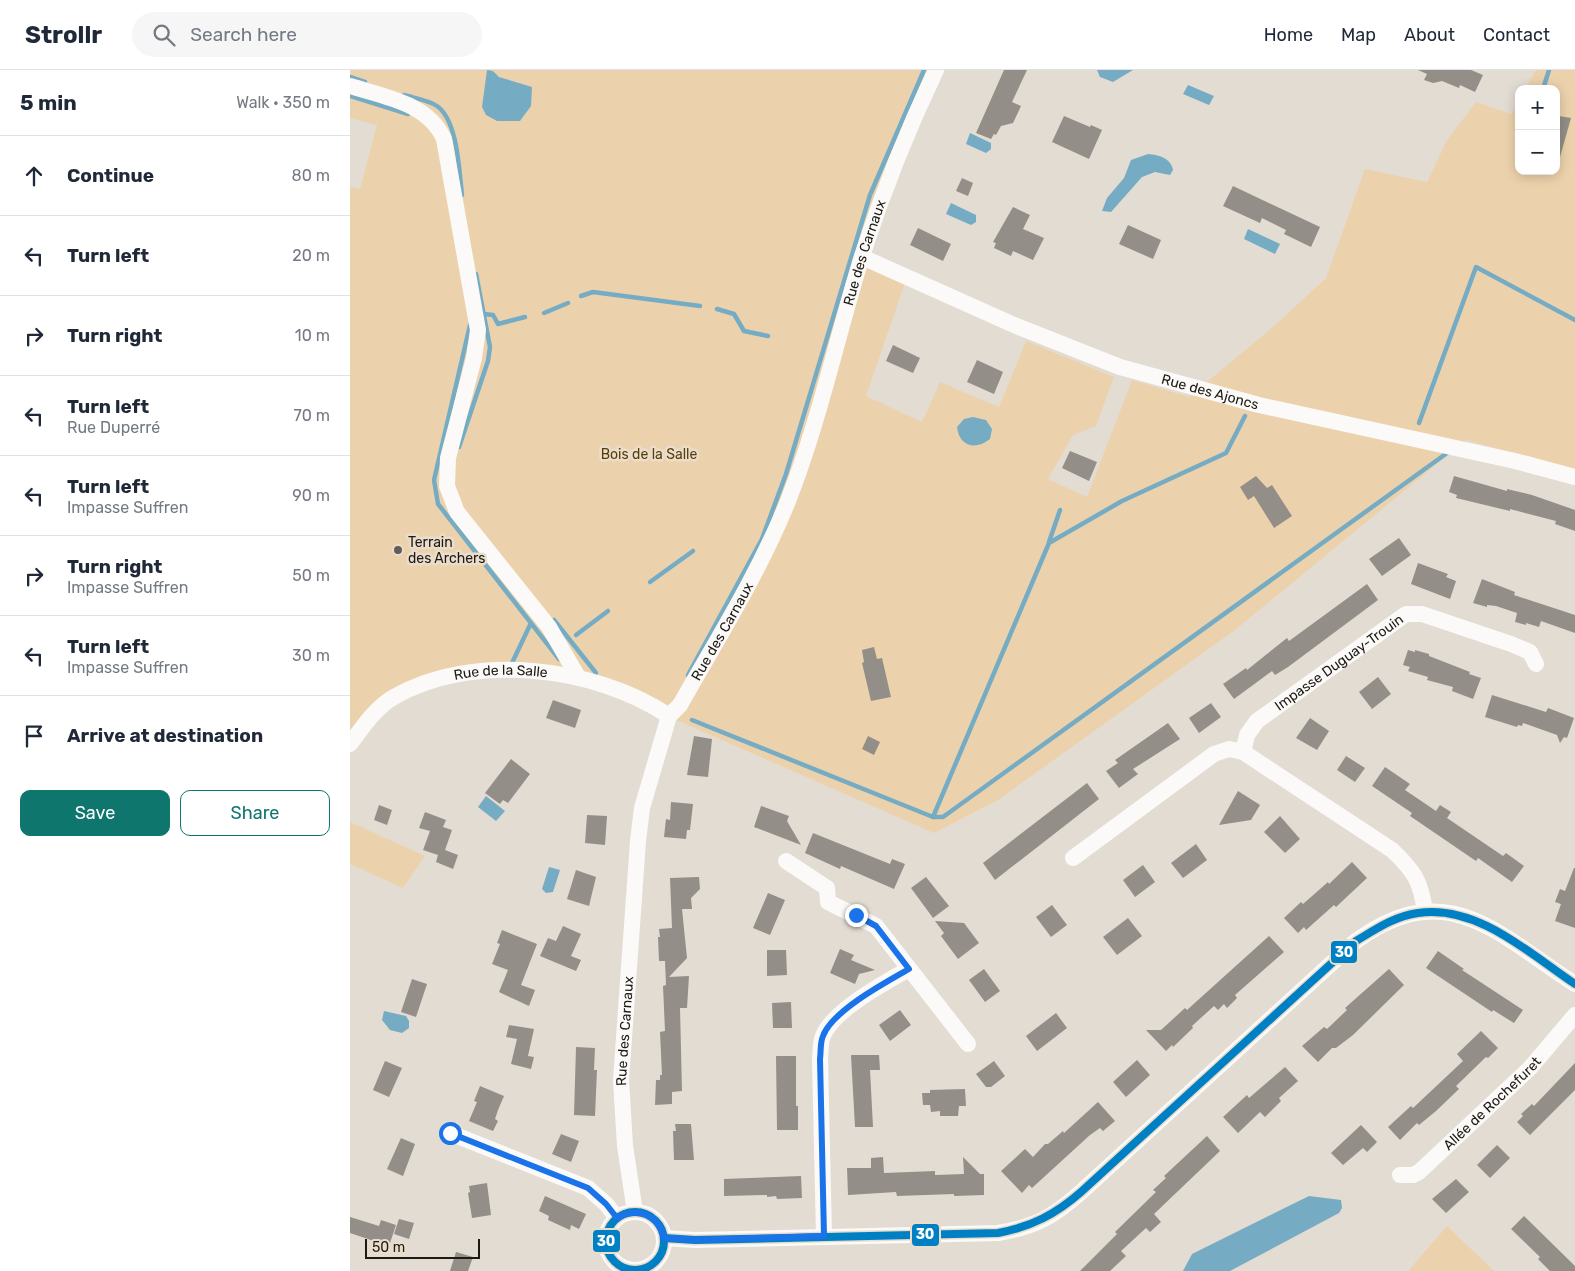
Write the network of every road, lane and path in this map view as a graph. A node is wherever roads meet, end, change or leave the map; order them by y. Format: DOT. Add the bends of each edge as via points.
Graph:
graph roads {
  1 [pos="936,70"];
  2 [pos="350,86"];
  3 [pos="862,257"];
  4 [pos="1575,477"];
  5 [pos="1536,664"];
  6 [pos="578,677"];
  7 [pos="668,716"];
  8 [pos="350,744"];
  9 [pos="1243,752"];
  10 [pos="1073,858"];
  11 [pos="786,861"];
  12 [pos="1425,912"];
  13 [pos="909,969"];
  14 [pos="1575,984"];
  15 [pos="1575,1016"];
  16 [pos="968,1044"];
  17 [pos="450,1133"];
  18 [pos="1400,1175"];
  19 [pos="635,1212"];
  20 [pos="617,1218"];
  21 [pos="824,1236"];
  22 [pos="664,1238"];
  23 [pos="609,1266"];
  24 [pos="639,1270"];
  1 -- 3 [label="street, Rue des Carnaux" via="896,158"];
  2 -- 6 [label="street" via="421,111 439,126 478,330 448,458 449,493 456,512 549,627"];
  3 -- 4 [label="street, Rue des Ajoncs" via="1014,325 1120,367 1258,405"];
  3 -- 7 [label="street, Rue des Carnaux" via="804,457 780,519 748,587 680,705"];
  5 -- 9 [label="street, Impasse Duguay-Trouin" via="1530,652 1511,644 1422,614 1406,614 1257,721 1247,735"];
  6 -- 7 [label="street, Rue de la Salle" via="657,708"];
  6 -- 8 [label="street, Rue de la Salle" via="550,672 496,671 431,680 392,698"];
  7 -- 19 [label="street, Rue des Carnaux" via="641,816 621,1080 625,1146"];
  9 -- 10 [label="street" via="1229,749 1214,754"];
  9 -- 12 [label="street" via="1392,850 1417,877"];
  11 -- 13 [label="street" via="827,888 828,902 876,926"];
  12 -- 14 [label="street" via="1451,912 1480,921"];
  12 -- 21 [label="street" via="1389,921 1356,941 1061,1210 1044,1220 1024,1229 998,1233"];
  13 -- 16 [label="street"];
  13 -- 21 [label="street" via="867,994 831,1022 823,1036 820,1059"];
  15 -- 18 [label="street, Allée de Rochefuret" via="1530,1068 1420,1172"];
  17 -- 20 [label="street" via="588,1188"];
  19 -- 20 [label="street"];
  19 -- 22 [label="street" via="656,1221"];
  20 -- 23 [label="street" via="606,1240"];
  21 -- 22 [label="street"];
  22 -- 24 [label="street" via="663,1249 655,1261"];
  23 -- 24 [label="street"];
}
